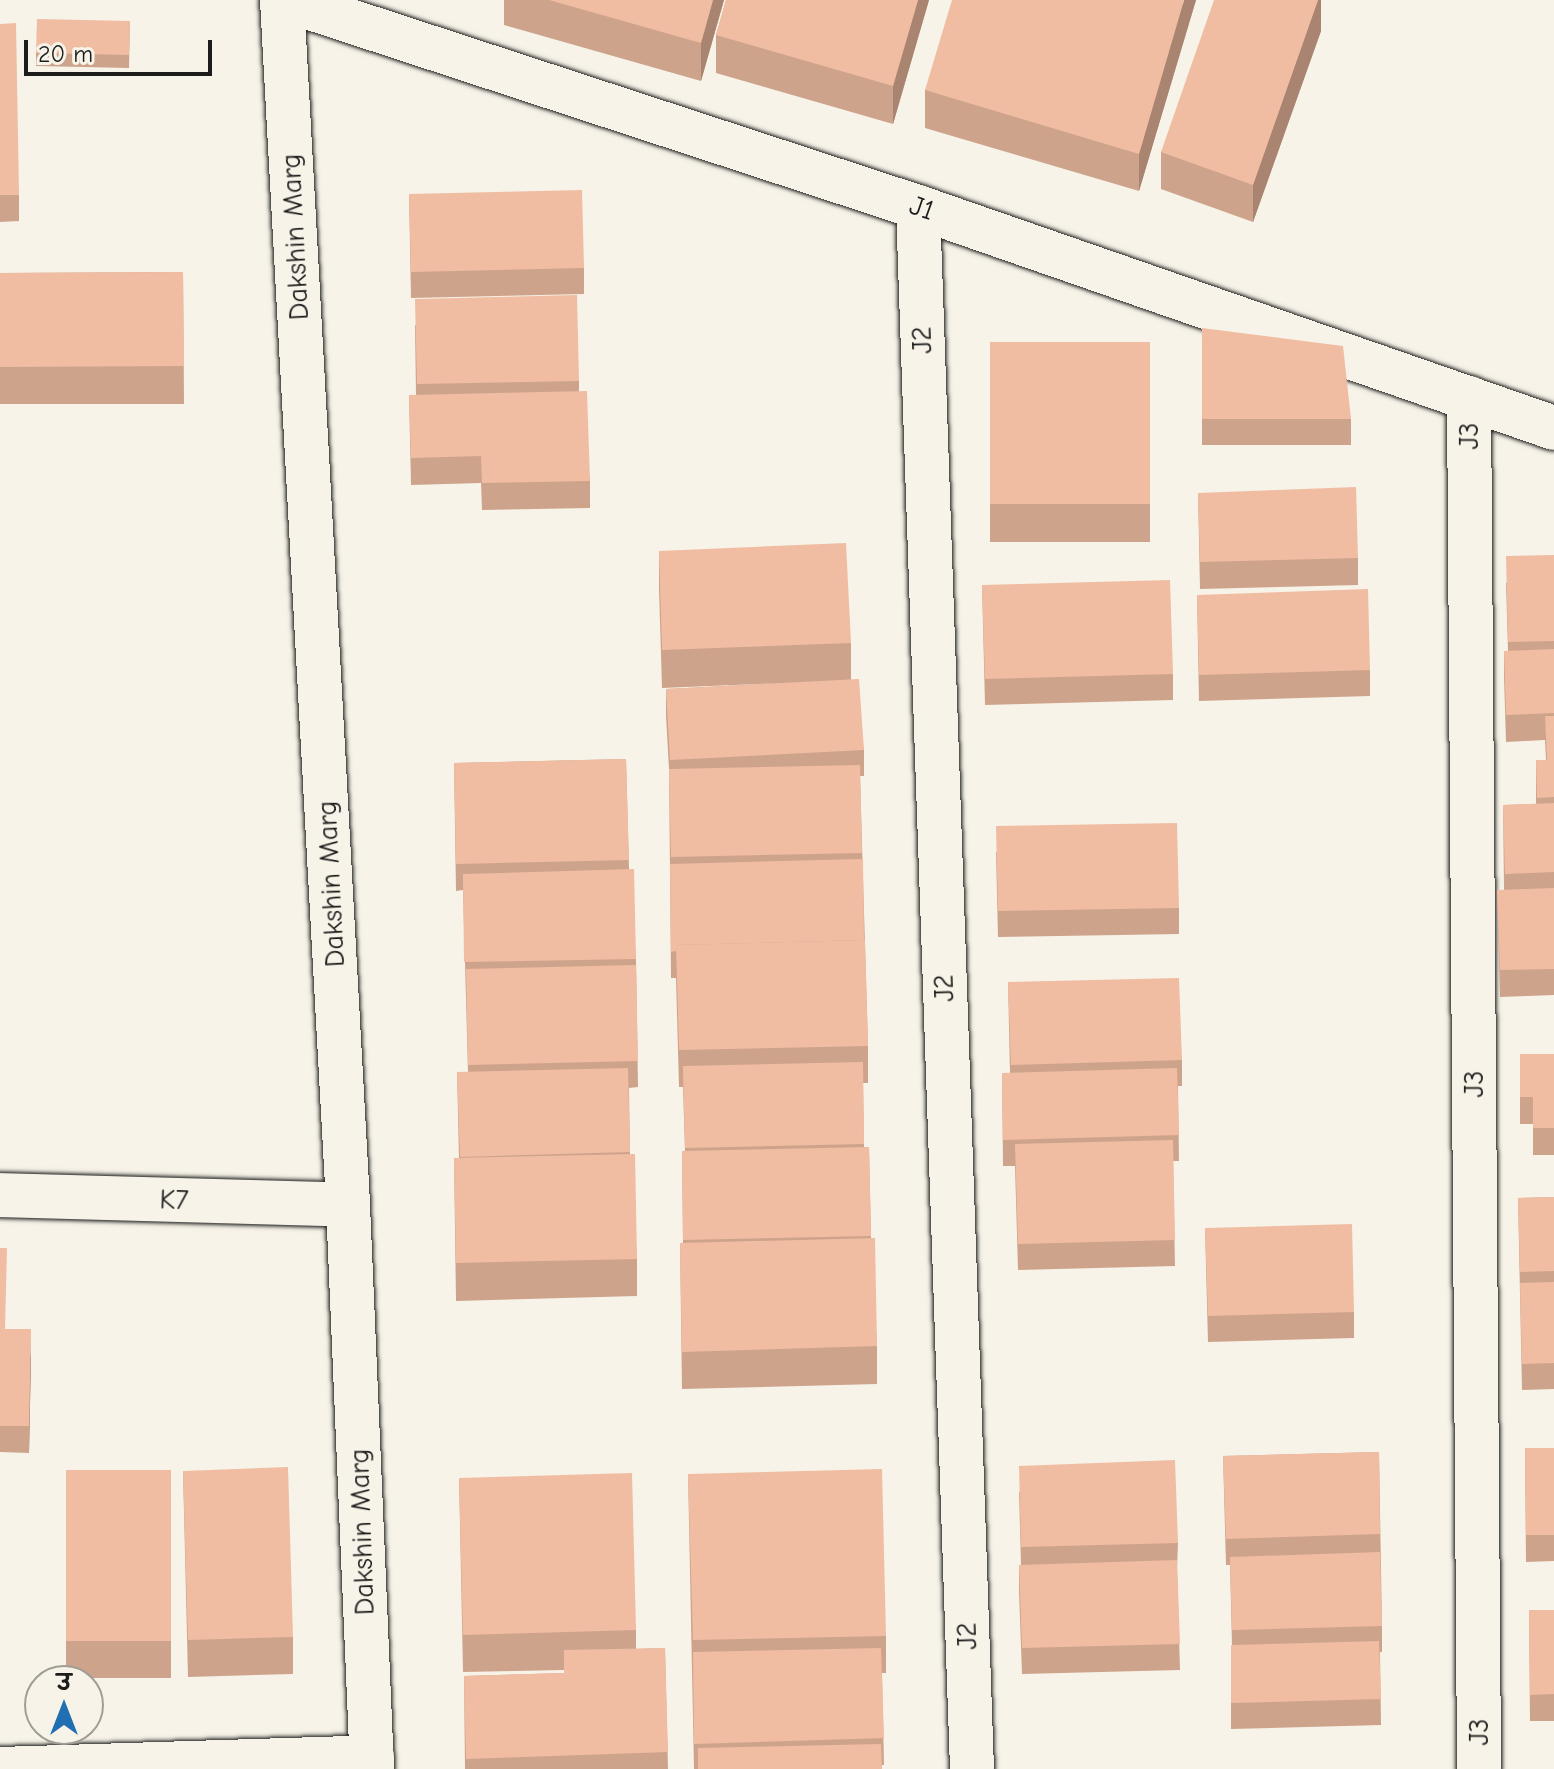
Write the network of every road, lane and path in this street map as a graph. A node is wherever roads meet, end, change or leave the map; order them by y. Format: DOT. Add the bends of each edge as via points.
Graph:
graph roads {
  1 [pos="284,0"];
  2 [pos="918,207"];
  3 [pos="1469,398"];
  4 [pos="1554,428"];
  5 [pos="0,1195"];
  6 [pos="348,1205"];
  7 [pos="372,1763"];
  8 [pos="0,1769"];
  9 [pos="972,1769"];
  10 [pos="1479,1769"];
  1 -- 2 [label="street, J1"];
  1 -- 6 [label="street, Dakshin Marg"];
  2 -- 3 [label="street, J1"];
  2 -- 9 [label="street, J2"];
  3 -- 4 [label="street, J1"];
  3 -- 10 [label="street, J3"];
  5 -- 6 [label="street, K7"];
  6 -- 7 [label="street, Dakshin Marg"];
  7 -- 8 [label="street"];
}
